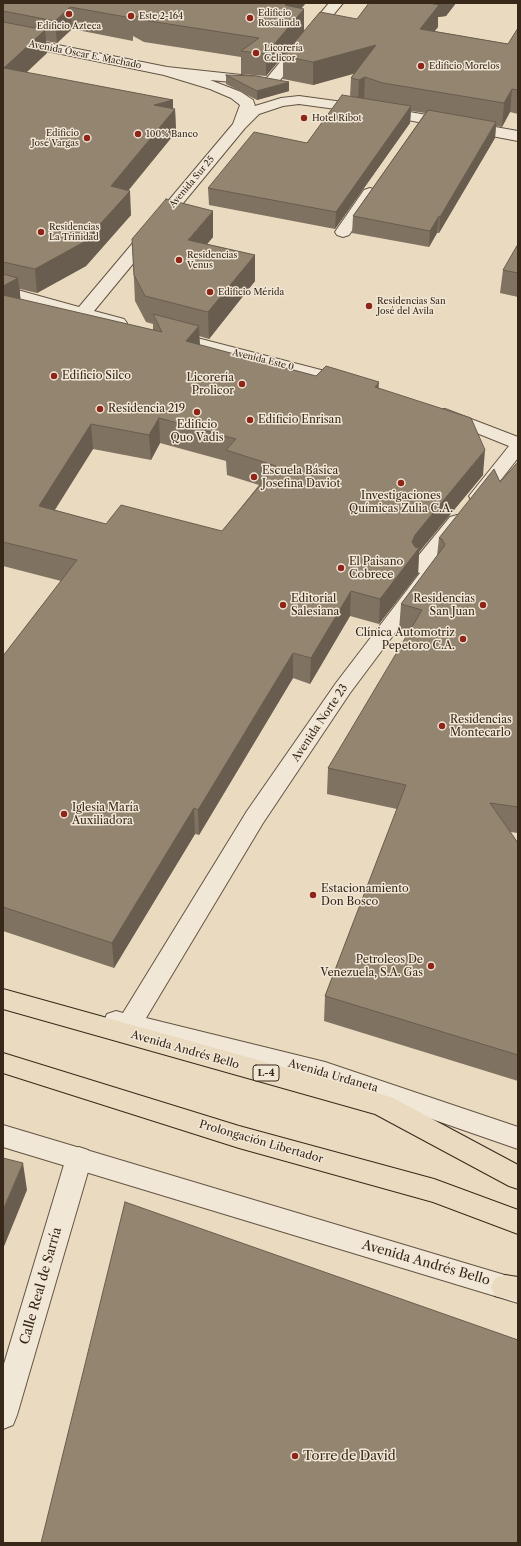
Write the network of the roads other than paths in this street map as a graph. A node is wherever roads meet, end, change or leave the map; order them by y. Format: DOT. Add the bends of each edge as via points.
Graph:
graph roads {
  1 [pos="336,3"];
  2 [pos="3,38"];
  3 [pos="167,71"];
  4 [pos="271,82"];
  5 [pos="378,111"];
  6 [pos="422,118"];
  7 [pos="240,125"];
  8 [pos="412,133"];
  9 [pos="518,136"];
  10 [pos="378,182"];
  11 [pos="343,232"];
  12 [pos="3,291"];
  13 [pos="83,313"];
  14 [pos="359,385"];
  15 [pos="428,407"];
  16 [pos="518,444"];
  17 [pos="3,996"];
  18 [pos="3,999"];
  19 [pos="129,1024"];
  20 [pos="3,1063"];
  21 [pos="3,1136"];
  22 [pos="518,1138"];
  23 [pos="79,1158"];
  24 [pos="517,1177"];
  25 [pos="518,1222"];
  26 [pos="514,1289"];
  27 [pos="3,1415"];
  1 -- 4 [label="street"];
  2 -- 3 [label="street, Avenida Óscar E. Machado"];
  3 -- 4 [label="street"];
  3 -- 7 [label="street, Avenida Sur 25" via="210,84 248,103"];
  4 -- 5 [label="street" via="336,94"];
  5 -- 6 [label="street"];
  5 -- 7 [label="street, Avenida Sur 25" via="300,100 254,111"];
  6 -- 8 [label="street"];
  6 -- 9 [label="street"];
  7 -- 13 [label="street, Avenida Sur 25"];
  10 -- 11 [label="street"];
  12 -- 13 [label="street, Avenida Este 0"];
  13 -- 14 [label="street, Avenida Este 0"];
  15 -- 16 [label="street"];
  16 -- 19 [label="street, Avenida Norte 23" via="421,566 432,570 343,688 255,818"];
  17 -- 19 [label="street, Avenida Urdaneta / L-4"];
  18 -- 24 [label="main road, Avenida Andrés Bello / L-4" via="382,1105"];
  19 -- 22 [label="street, Avenida Urdaneta / L-4" via="325,1072"];
  20 -- 25 [label="main road, Prolongación Libertador" via="239,1137 434,1191"];
  21 -- 23 [label="street, Avenida Andrés Bello"];
  23 -- 26 [label="street, Avenida Andrés Bello"];
  23 -- 27 [label="street, Calle Real de Sarría"];
}
